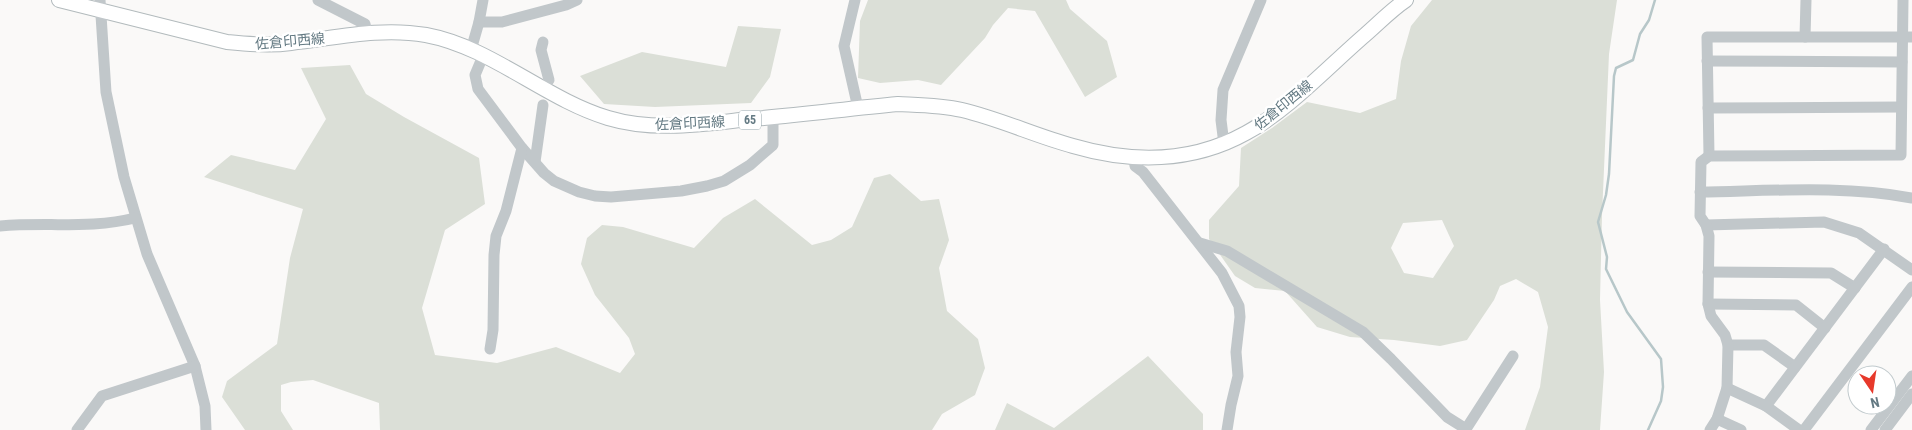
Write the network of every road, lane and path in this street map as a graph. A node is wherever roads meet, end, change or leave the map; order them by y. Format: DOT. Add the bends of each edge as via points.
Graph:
graph roads {
  1 [pos="60,0"];
  2 [pos="318,0"];
  3 [pos="483,0"];
  4 [pos="577,0"];
  5 [pos="855,0"];
  6 [pos="1260,0"];
  7 [pos="1406,0"];
  8 [pos="1806,0"];
  9 [pos="1903,0"];
  10 [pos="101,6"];
  11 [pos="479,22"];
  12 [pos="367,33"];
  13 [pos="1806,37"];
  14 [pos="1907,37"];
  15 [pos="543,42"];
  16 [pos="477,53"];
  17 [pos="1708,61"];
  18 [pos="1902,62"];
  19 [pos="549,80"];
  20 [pos="544,105"];
  21 [pos="858,108"];
  22 [pos="1708,108"];
  23 [pos="1901,108"];
  24 [pos="773,117"];
  25 [pos="1224,144"];
  26 [pos="522,148"];
  27 [pos="1709,156"];
  28 [pos="1134,158"];
  29 [pos="534,162"];
  30 [pos="1700,192"];
  31 [pos="1864,193"];
  32 [pos="1912,198"];
  33 [pos="1912,205"];
  34 [pos="135,218"];
  35 [pos="1706,225"];
  36 [pos="0,226"];
  37 [pos="1200,243"];
  38 [pos="1884,249"];
  39 [pos="1912,270"];
  40 [pos="1708,272"];
  41 [pos="1912,287"];
  42 [pos="1855,288"];
  43 [pos="1708,304"];
  44 [pos="1825,328"];
  45 [pos="1728,345"];
  46 [pos="490,349"];
  47 [pos="1513,356"];
  48 [pos="195,366"];
  49 [pos="1795,367"];
  50 [pos="1912,376"];
  51 [pos="1726,388"];
  52 [pos="1909,391"];
  53 [pos="1766,406"];
  54 [pos="1717,419"];
  55 [pos="77,430"];
  56 [pos="206,430"];
  57 [pos="1227,430"];
  58 [pos="1710,430"];
  59 [pos="1740,430"];
  60 [pos="1799,430"];
  61 [pos="1804,430"];
  62 [pos="1871,430"];
  63 [pos="1885,430"];
  1 -- 10 [label="main road, 佐倉印西線 / 65"];
  2 -- 12 [label="street" via="365,24"];
  3 -- 11 [label="street"];
  4 -- 11 [label="street" via="502,22"];
  5 -- 21 [label="street" via="844,46"];
  6 -- 25 [label="street" via="1224,90 1221,120"];
  7 -- 25 [label="main road, 佐倉印西線 / 65" via="1271,117"];
  8 -- 13 [label="street"];
  9 -- 14 [label="street"];
  10 -- 12 [label="main road, 佐倉印西線 / 65" via="227,42 252,45 289,44"];
  10 -- 34 [label="street" via="106,92"];
  11 -- 16 [label="street"];
  12 -- 16 [label="main road, 佐倉印西線 / 65" via="428,36"];
  13 -- 14 [label="street"];
  13 -- 17 [label="street" via="1707,37"];
  14 -- 18 [label="street"];
  15 -- 19 [label="street" via="541,50"];
  16 -- 24 [label="main road, 佐倉印西線 / 65" via="586,110 626,122 650,126 688,125"];
  16 -- 26 [label="street" via="475,75 478,89"];
  17 -- 18 [label="street"];
  17 -- 22 [label="street"];
  18 -- 23 [label="street"];
  20 -- 29 [label="street"];
  21 -- 24 [label="main road, 佐倉印西線 / 65"];
  21 -- 28 [label="main road, 佐倉印西線 / 65" via="898,104 961,110 1072,146 1109,156"];
  22 -- 23 [label="street"];
  22 -- 27 [label="street"];
  23 -- 27 [label="street" via="1901,155"];
  24 -- 29 [label="street" via="773,145 768,151 724,181 708,186 681,191 595,196 566,188"];
  25 -- 28 [label="main road, 佐倉印西線 / 65" via="1190,154"];
  26 -- 29 [label="street"];
  26 -- 46 [label="street" via="496,236"];
  27 -- 30 [label="street" via="1701,162"];
  28 -- 37 [label="street" via="1135,166"];
  30 -- 31 [label="street" via="1829,190"];
  30 -- 35 [label="street" via="1700,216"];
  31 -- 32 [label="street" via="1881,192"];
  31 -- 33 [label="street"];
  34 -- 36 [label="street" via="74,226"];
  34 -- 48 [label="street"];
  35 -- 38 [label="street" via="1824,222 1859,233"];
  35 -- 40 [label="street" via="1709,236"];
  37 -- 47 [label="street" via="1227,251 1363,332 1447,418 1466,429"];
  37 -- 57 [label="street" via="1222,272 1239,306 1238,376"];
  38 -- 39 [label="street"];
  38 -- 42 [label="street"];
  40 -- 42 [label="street" via="1831,273"];
  40 -- 43 [label="street"];
  41 -- 61 [label="street"];
  42 -- 44 [label="street"];
  43 -- 44 [label="street" via="1796,305"];
  43 -- 45 [label="street" via="1711,316"];
  44 -- 49 [label="street"];
  45 -- 49 [label="street" via="1764,345"];
  45 -- 51 [label="street"];
  48 -- 55 [label="street" via="102,396"];
  48 -- 56 [label="street" via="205,406"];
  49 -- 53 [label="street"];
  50 -- 52 [label="street"];
  51 -- 53 [label="street"];
  51 -- 54 [label="street"];
  52 -- 62 [label="street"];
  52 -- 63 [label="street"];
  53 -- 60 [label="street"];
  54 -- 58 [label="street"];
  54 -- 59 [label="street"];
}
